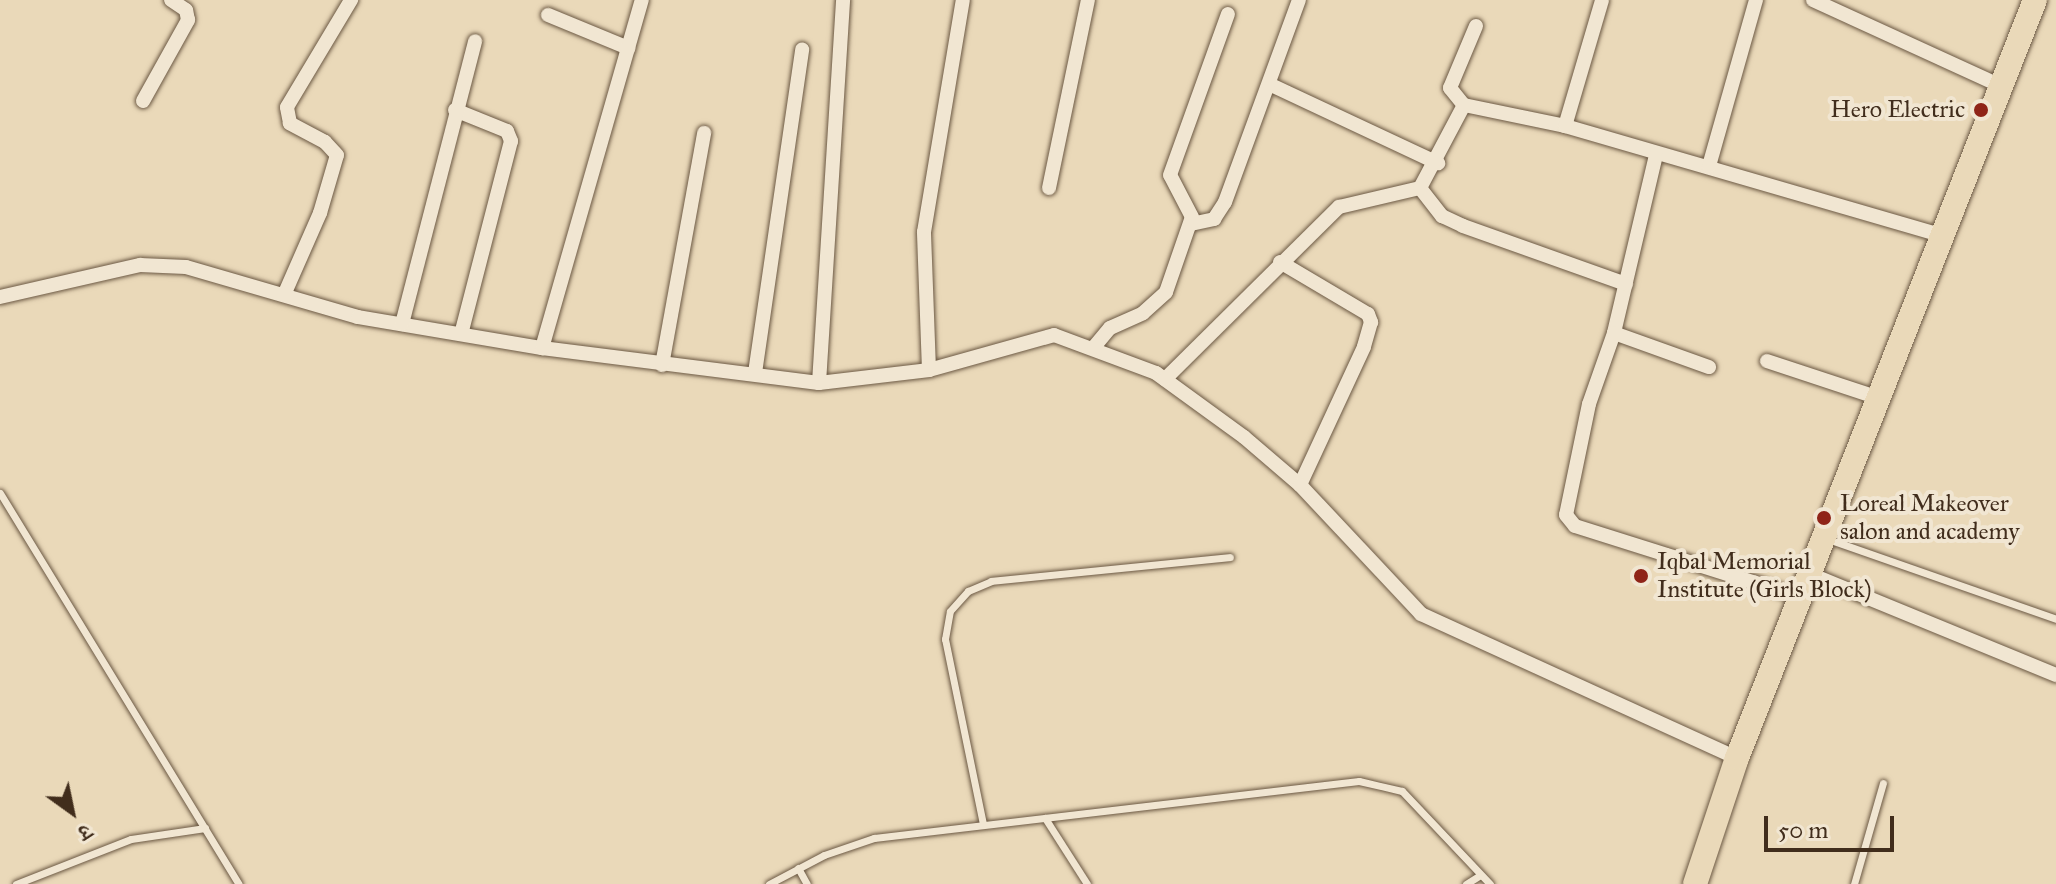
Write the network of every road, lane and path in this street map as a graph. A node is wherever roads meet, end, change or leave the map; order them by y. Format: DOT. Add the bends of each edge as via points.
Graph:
graph roads {
  1 [pos="171,0"];
  2 [pos="351,0"];
  3 [pos="642,0"];
  4 [pos="843,0"];
  5 [pos="963,0"];
  6 [pos="1088,0"];
  7 [pos="1299,0"];
  8 [pos="1602,0"];
  9 [pos="1756,0"];
  10 [pos="1813,0"];
  11 [pos="2035,0"];
  12 [pos="1228,14"];
  13 [pos="548,15"];
  14 [pos="1476,26"];
  15 [pos="475,41"];
  16 [pos="628,48"];
  17 [pos="802,49"];
  18 [pos="1269,84"];
  19 [pos="2003,87"];
  20 [pos="143,101"];
  21 [pos="1464,105"];
  22 [pos="455,110"];
  23 [pos="1565,126"];
  24 [pos="704,133"];
  25 [pos="1656,155"];
  26 [pos="1438,163"];
  27 [pos="1709,166"];
  28 [pos="1049,188"];
  29 [pos="1420,188"];
  30 [pos="1191,224"];
  31 [pos="1941,235"];
  32 [pos="1280,262"];
  33 [pos="1626,284"];
  34 [pos="284,295"];
  35 [pos="0,297"];
  36 [pos="402,324"];
  37 [pos="1614,333"];
  38 [pos="461,334"];
  39 [pos="1094,347"];
  40 [pos="542,348"];
  41 [pos="1767,361"];
  42 [pos="662,365"];
  43 [pos="1709,367"];
  44 [pos="929,370"];
  45 [pos="755,373"];
  46 [pos="1165,379"];
  47 [pos="819,383"];
  48 [pos="1879,398"];
  49 [pos="1300,485"];
  50 [pos="0,493"];
  51 [pos="1826,538"];
  52 [pos="1230,557"];
  53 [pos="1812,575"];
  54 [pos="1803,598"];
  55 [pos="2056,619"];
  56 [pos="2056,675"];
  57 [pos="1737,758"];
  58 [pos="1883,783"];
  59 [pos="1045,818"];
  60 [pos="983,824"];
  61 [pos="205,828"];
  62 [pos="798,868"];
  63 [pos="1479,876"];
  64 [pos="16,884"];
  65 [pos="239,884"];
  66 [pos="769,884"];
  67 [pos="807,884"];
  68 [pos="1087,884"];
  69 [pos="1466,884"];
  70 [pos="1490,884"];
  71 [pos="1695,884"];
  72 [pos="1854,884"];
  1 -- 20 [label="street" via="186,10 188,20"];
  2 -- 34 [label="street" via="287,107 290,123 337,155 320,213"];
  3 -- 16 [label="street"];
  4 -- 47 [label="street"];
  5 -- 44 [label="street" via="924,232"];
  6 -- 28 [label="street"];
  7 -- 18 [label="street"];
  8 -- 23 [label="street"];
  9 -- 27 [label="street"];
  10 -- 19 [label="street"];
  11 -- 19 [label="main road"];
  12 -- 30 [label="street" via="1170,175"];
  13 -- 16 [label="street"];
  14 -- 21 [label="street" via="1450,88"];
  15 -- 22 [label="street"];
  16 -- 40 [label="street"];
  17 -- 45 [label="street"];
  18 -- 26 [label="street"];
  18 -- 30 [label="street" via="1225,202 1214,219"];
  19 -- 31 [label="main road"];
  21 -- 23 [label="street"];
  21 -- 26 [label="street"];
  22 -- 36 [label="street"];
  22 -- 38 [label="street" via="507,131 511,141"];
  23 -- 25 [label="street"];
  24 -- 42 [label="street"];
  25 -- 27 [label="street"];
  25 -- 33 [label="street"];
  26 -- 29 [label="street"];
  27 -- 31 [label="street"];
  29 -- 32 [label="street" via="1339,207"];
  29 -- 33 [label="street" via="1442,216 1463,226"];
  30 -- 39 [label="street" via="1163,298 1110,328"];
  31 -- 48 [label="main road"];
  32 -- 46 [label="street"];
  32 -- 49 [label="street" via="1368,314 1371,322"];
  33 -- 37 [label="street"];
  34 -- 35 [label="street" via="212,272 140,265"];
  34 -- 36 [label="street"];
  36 -- 38 [label="street"];
  37 -- 43 [label="street"];
  37 -- 54 [label="street" via="1585,418 1565,502 1567,519"];
  38 -- 40 [label="street"];
  39 -- 44 [label="street" via="1054,335"];
  39 -- 46 [label="street"];
  40 -- 42 [label="street"];
  41 -- 48 [label="street"];
  42 -- 45 [label="street"];
  44 -- 47 [label="street"];
  45 -- 47 [label="street"];
  46 -- 49 [label="street"];
  48 -- 51 [label="main road"];
  49 -- 57 [label="street" via="1421,614"];
  50 -- 61 [label="lane"];
  51 -- 53 [label="main road"];
  51 -- 55 [label="lane"];
  52 -- 60 [label="lane" via="991,581 968,591 950,611 945,639"];
  53 -- 54 [label="main road"];
  53 -- 56 [label="street"];
  54 -- 57 [label="main road"];
  57 -- 71 [label="main road"];
  58 -- 72 [label="lane"];
  59 -- 60 [label="lane"];
  59 -- 63 [label="lane" via="1371,782 1389,785 1415,802"];
  59 -- 68 [label="lane"];
  60 -- 62 [label="lane" via="874,838"];
  61 -- 64 [label="lane" via="131,839"];
  61 -- 65 [label="lane"];
  62 -- 66 [label="lane"];
  62 -- 67 [label="lane"];
  63 -- 69 [label="lane"];
  63 -- 70 [label="lane"];
}
